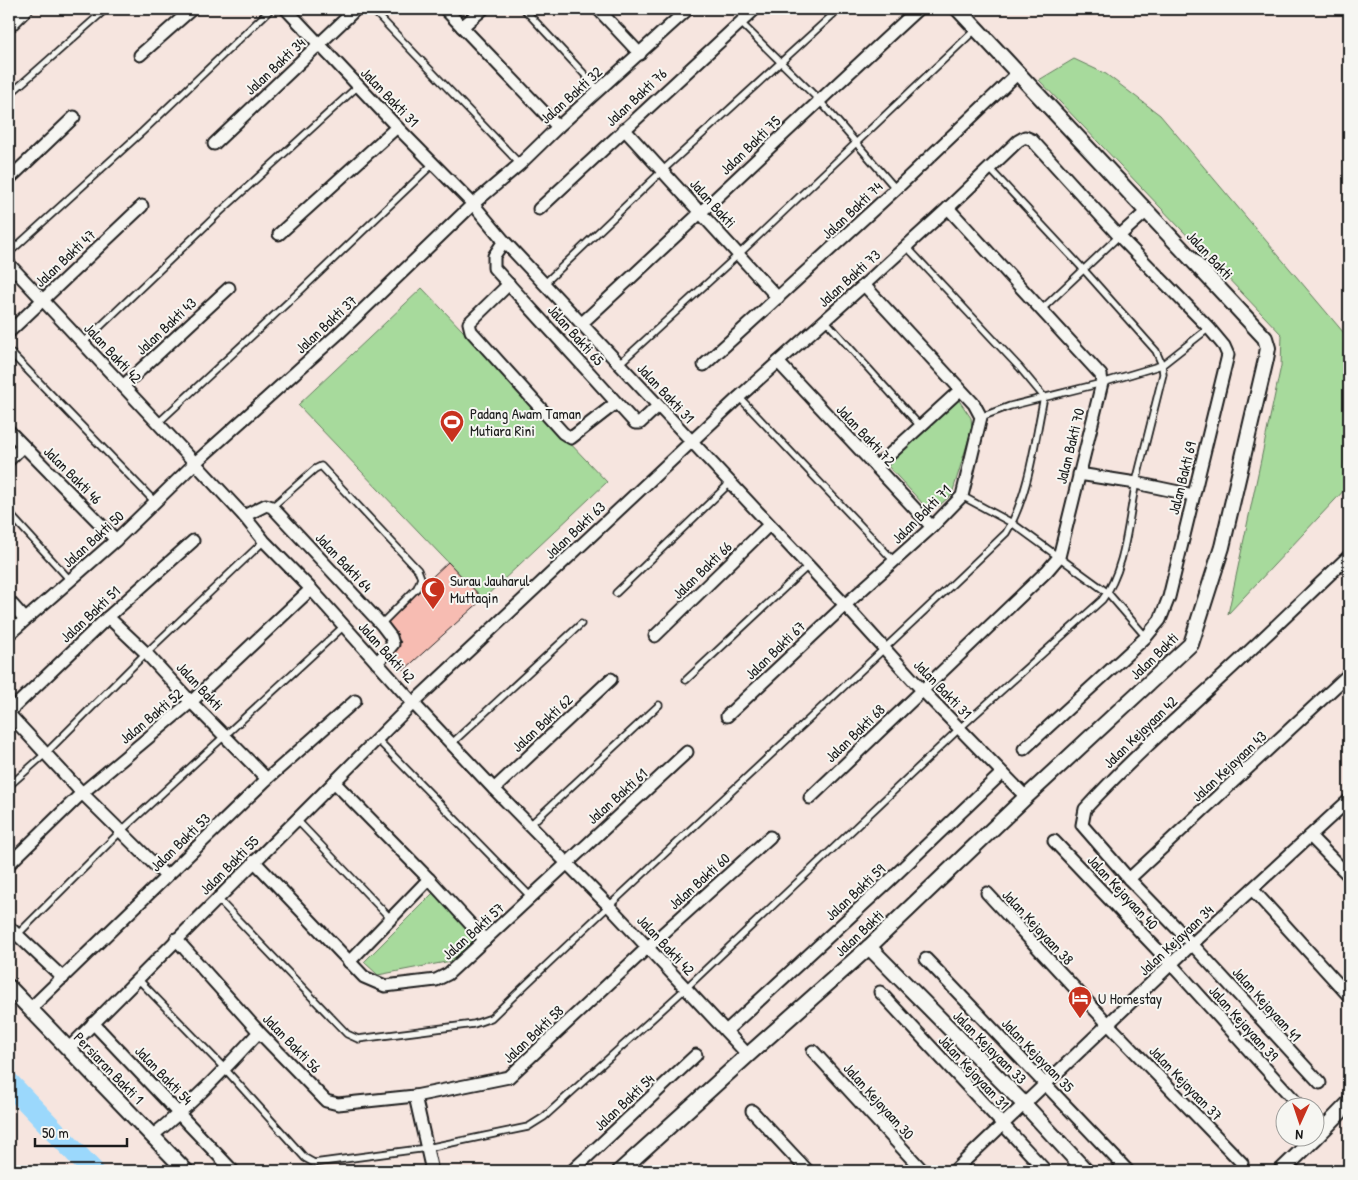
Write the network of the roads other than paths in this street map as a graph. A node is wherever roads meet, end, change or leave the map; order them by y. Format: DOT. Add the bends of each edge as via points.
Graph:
graph roads {
  1 [pos="27,9"];
  2 [pos="106,9"];
  3 [pos="192,9"];
  4 [pos="271,9"];
  5 [pos="286,9"];
  6 [pos="356,9"];
  7 [pos="372,9"];
  8 [pos="445,9"];
  9 [pos="483,9"];
  10 [pos="524,9"];
  11 [pos="598,9"];
  12 [pos="755,9"];
  13 [pos="839,9"];
  14 [pos="918,9"];
  15 [pos="958,9"];
  16 [pos="682,11"];
  17 [pos="740,22"];
  18 [pos="9,27"];
  19 [pos="462,27"];
  20 [pos="977,28"];
  21 [pos="320,45"];
  22 [pos="640,54"];
  23 [pos="140,55"];
  24 [pos="780,63"];
  25 [pos="1018,73"];
  26 [pos="358,86"];
  27 [pos="599,90"];
  28 [pos="9,96"];
  29 [pos="818,100"];
  30 [pos="74,117"];
  31 [pos="396,127"];
  32 [pos="558,127"];
  33 [pos="624,129"];
  34 [pos="214,144"];
  35 [pos="856,144"];
  36 [pos="434,163"];
  37 [pos="520,164"];
  38 [pos="989,168"];
  39 [pos="662,171"];
  40 [pos="9,179"];
  41 [pos="896,189"];
  42 [pos="473,204"];
  43 [pos="142,206"];
  44 [pos="948,208"];
  45 [pos="539,209"];
  46 [pos="1147,210"];
  47 [pos="701,214"];
  48 [pos="279,234"];
  49 [pos="1119,236"];
  50 [pos="504,241"];
  51 [pos="906,246"];
  52 [pos="9,254"];
  53 [pos="738,255"];
  54 [pos="9,264"];
  55 [pos="1084,270"];
  56 [pos="508,284"];
  57 [pos="544,284"];
  58 [pos="864,285"];
  59 [pos="229,288"];
  60 [pos="778,298"];
  61 [pos="42,300"];
  62 [pos="1041,310"];
  63 [pos="824,320"];
  64 [pos="581,324"];
  65 [pos="1208,328"];
  66 [pos="9,332"];
  67 [pos="83,343"];
  68 [pos="9,351"];
  69 [pos="778,362"];
  70 [pos="619,364"];
  71 [pos="704,365"];
  72 [pos="1162,366"];
  73 [pos="1102,383"];
  74 [pos="123,386"];
  75 [pos="960,390"];
  76 [pos="738,397"];
  77 [pos="1044,397"];
  78 [pos="616,403"];
  79 [pos="658,406"];
  80 [pos="981,417"];
  81 [pos="158,423"];
  82 [pos="920,426"];
  83 [pos="9,431"];
  84 [pos="692,441"];
  85 [pos="24,446"];
  86 [pos="9,460"];
  87 [pos="195,463"];
  88 [pos="876,467"];
  89 [pos="1079,474"];
  90 [pos="730,483"];
  91 [pos="1136,483"];
  92 [pos="1193,495"];
  93 [pos="962,496"];
  94 [pos="155,502"];
  95 [pos="272,507"];
  96 [pos="9,513"];
  97 [pos="244,516"];
  98 [pos="1012,523"];
  99 [pos="769,525"];
  100 [pos="932,528"];
  101 [pos="116,540"];
  102 [pos="193,541"];
  103 [pos="264,541"];
  104 [pos="1349,556"];
  105 [pos="1059,557"];
  106 [pos="894,561"];
  107 [pos="808,566"];
  108 [pos="70,580"];
  109 [pos="311,589"];
  110 [pos="616,593"];
  111 [pos="1108,593"];
  112 [pos="9,601"];
  113 [pos="844,605"];
  114 [pos="108,617"];
  115 [pos="25,619"];
  116 [pos="381,624"];
  117 [pos="581,624"];
  118 [pos="344,626"];
  119 [pos="9,634"];
  120 [pos="655,636"];
  121 [pos="1146,637"];
  122 [pos="885,649"];
  123 [pos="146,653"];
  124 [pos="376,663"];
  125 [pos="1349,674"];
  126 [pos="611,679"];
  127 [pos="686,680"];
  128 [pos="922,690"];
  129 [pos="355,701"];
  130 [pos="191,702"];
  131 [pos="413,703"];
  132 [pos="659,705"];
  133 [pos="9,713"];
  134 [pos="727,716"];
  135 [pos="960,728"];
  136 [pos="225,736"];
  137 [pos="377,739"];
  138 [pos="451,744"];
  139 [pos="1024,749"];
  140 [pos="688,752"];
  141 [pos="45,754"];
  142 [pos="1002,772"];
  143 [pos="267,778"];
  144 [pos="334,782"];
  145 [pos="9,786"];
  146 [pos="494,789"];
  147 [pos="82,794"];
  148 [pos="1026,797"];
  149 [pos="810,798"];
  150 [pos="1349,800"];
  151 [pos="296,820"];
  152 [pos="530,825"];
  153 [pos="120,832"];
  154 [pos="1310,836"];
  155 [pos="770,837"];
  156 [pos="1054,841"];
  157 [pos="254,861"];
  158 [pos="566,863"];
  159 [pos="9,864"];
  160 [pos="166,876"];
  161 [pos="1349,876"];
  162 [pos="429,879"];
  163 [pos="1129,879"];
  164 [pos="1252,889"];
  165 [pos="987,893"];
  166 [pos="217,898"];
  167 [pos="532,898"];
  168 [pos="608,905"];
  169 [pos="390,918"];
  170 [pos="13,932"];
  171 [pos="176,939"];
  172 [pos="485,940"];
  173 [pos="1192,944"];
  174 [pos="648,947"];
  175 [pos="869,947"];
  176 [pos="926,959"];
  177 [pos="349,962"];
  178 [pos="1171,964"];
  179 [pos="63,978"];
  180 [pos="137,978"];
  181 [pos="9,987"];
  182 [pos="685,989"];
  183 [pos="880,992"];
  184 [pos="1349,996"];
  185 [pos="30,1009"];
  186 [pos="93,1023"];
  187 [pos="1109,1025"];
  188 [pos="726,1031"];
  189 [pos="259,1032"];
  190 [pos="68,1049"];
  191 [pos="813,1051"];
  192 [pos="696,1054"];
  193 [pos="748,1054"];
  194 [pos="225,1069"];
  195 [pos="1320,1083"];
  196 [pos="1046,1085"];
  197 [pos="414,1096"];
  198 [pos="1292,1098"];
  199 [pos="1349,1103"];
  200 [pos="1025,1105"];
  201 [pos="752,1111"];
  202 [pos="180,1114"];
  203 [pos="1003,1125"];
  204 [pos="1326,1126"];
  205 [pos="152,1136"];
  206 [pos="427,1148"];
  207 [pos="1304,1148"];
  208 [pos="1242,1163"];
  209 [pos="186,1171"];
  210 [pos="234,1171"];
  211 [pos="432,1171"];
  212 [pos="572,1171"];
  213 [pos="620,1171"];
  214 [pos="808,1171"];
  215 [pos="922,1171"];
  216 [pos="954,1171"];
  217 [pos="1046,1171"];
  218 [pos="1086,1171"];
  219 [pos="1128,1171"];
  220 [pos="1281,1171"];
  1 -- 18 [label="street"];
  2 -- 28 [label="lane"];
  3 -- 23 [label="street"];
  4 -- 52 [label="lane"];
  5 -- 21 [label="street, Jalan Bakti 31"];
  6 -- 21 [label="street, Jalan Bakti 34"];
  7 -- 37 [label="lane"];
  8 -- 19 [label="street"];
  9 -- 19 [label="street"];
  10 -- 27 [label="lane"];
  11 -- 22 [label="street"];
  12 -- 17 [label="street, Jalan Bakti 76"];
  13 -- 24 [label="lane"];
  14 -- 29 [label="street, Jalan Bakti 75"];
  15 -- 20 [label="street, Jalan Bakti"];
  16 -- 22 [label="street, Jalan Bakti 32"];
  17 -- 24 [label="lane"];
  17 -- 33 [label="street, Jalan Bakti 76"];
  19 -- 32 [label="street"];
  20 -- 25 [label="street, Jalan Bakti"];
  20 -- 35 [label="lane"];
  21 -- 26 [label="street, Jalan Bakti 31"];
  21 -- 34 [label="street, Jalan Bakti 34"];
  22 -- 27 [label="street, Jalan Bakti 32"];
  24 -- 29 [label="lane"];
  24 -- 39 [label="lane"];
  25 -- 41 [label="street, Jalan Bakti 74"];
  25 -- 46 [label="street, Jalan Bakti"];
  26 -- 31 [label="street, Jalan Bakti 31"];
  26 -- 67 [label="lane"];
  27 -- 32 [label="street, Jalan Bakti 32"];
  29 -- 35 [label="lane"];
  29 -- 47 [label="street, Jalan Bakti 75"];
  30 -- 40 [label="street"];
  31 -- 36 [label="street, Jalan Bakti 31"];
  31 -- 48 [label="street"];
  32 -- 37 [label="street, Jalan Bakti 32"];
  33 -- 39 [label="street, Jalan Bakti"];
  33 -- 45 [label="street, Jalan Bakti 76"];
  35 -- 41 [label="lane"];
  35 -- 53 [label="lane"];
  36 -- 42 [label="street, Jalan Bakti 31"];
  36 -- 81 [label="lane"];
  37 -- 42 [label="street, Jalan Bakti 32"];
  38 -- 44 [label="street, Jalan Bakti 73"];
  38 -- 49 [label="street, Jalan Bakti 73" via="1018,140 1025,137 1032,140"];
  38 -- 55 [label="lane"];
  39 -- 47 [label="street, Jalan Bakti"];
  39 -- 57 [label="lane"];
  41 -- 60 [label="street, Jalan Bakti 74"];
  42 -- 50 [label="street, Jalan Bakti 31"];
  42 -- 87 [label="street, Jalan Bakti 37" via="338,334"];
  43 -- 61 [label="street, Jalan Bakti 47"];
  44 -- 51 [label="street, Jalan Bakti 73"];
  44 -- 62 [label="street"];
  46 -- 49 [label="street"];
  46 -- 148 [label="street, Jalan Bakti" via="1265,338 1268,348 1266,359 1222,547 1191,644"];
  47 -- 53 [label="street, Jalan Bakti"];
  47 -- 64 [label="street, Jalan Bakti 75"];
  49 -- 55 [label="lane"];
  49 -- 65 [label="street, Jalan Bakti 69"];
  50 -- 56 [label="street, Jalan Bakti 65" via="494,256 494,268"];
  50 -- 57 [label="street, Jalan Bakti 31"];
  51 -- 58 [label="street, Jalan Bakti 73"];
  51 -- 77 [label="lane"];
  53 -- 60 [label="street, Jalan Bakti"];
  53 -- 70 [label="lane"];
  54 -- 61 [label="street, Jalan Bakti 42"];
  55 -- 62 [label="lane"];
  55 -- 72 [label="lane" via="1156,351"];
  56 -- 78 [label="street, Jalan Bakti 65"];
  56 -- 78 [label="street" via="469,323 471,331 563,433 570,438"];
  57 -- 64 [label="street, Jalan Bakti 31"];
  58 -- 63 [label="street, Jalan Bakti 73"];
  58 -- 75 [label="street"];
  59 -- 74 [label="street, Jalan Bakti 43"];
  60 -- 71 [label="street, Jalan Bakti 74"];
  61 -- 66 [label="street, Jalan Bakti 47"];
  61 -- 67 [label="street, Jalan Bakti 42"];
  62 -- 73 [label="street" via="1100,375"];
  63 -- 69 [label="street, Jalan Bakti 73"];
  63 -- 82 [label="lane"];
  64 -- 70 [label="street, Jalan Bakti 31"];
  65 -- 72 [label="lane"];
  65 -- 92 [label="street, Jalan Bakti 69" via="1228,355"];
  67 -- 74 [label="street, Jalan Bakti 42"];
  68 -- 94 [label="lane"];
  69 -- 76 [label="street, Jalan Bakti 73"];
  69 -- 88 [label="street, Jalan Bakti 72"];
  70 -- 79 [label="street, Jalan Bakti 31"];
  72 -- 73 [label="lane"];
  72 -- 91 [label="lane" via="1163,374"];
  73 -- 77 [label="lane"];
  73 -- 89 [label="street, Jalan Bakti 70"];
  74 -- 81 [label="street, Jalan Bakti 42"];
  75 -- 80 [label="street"];
  75 -- 82 [label="street"];
  76 -- 84 [label="street, Jalan Bakti 73"];
  76 -- 106 [label="lane"];
  77 -- 80 [label="lane"];
  77 -- 98 [label="lane" via="1029,472"];
  78 -- 79 [label="street, Jalan Bakti 65" via="634,423 640,424"];
  79 -- 84 [label="street, Jalan Bakti 31"];
  80 -- 93 [label="street, Jalan Bakti 71"];
  81 -- 87 [label="street, Jalan Bakti 42"];
  82 -- 88 [label="street"];
  83 -- 85 [label="street, Jalan Bakti 46"];
  84 -- 90 [label="street, Jalan Bakti 31"];
  84 -- 131 [label="street, Jalan Bakti 63"];
  85 -- 86 [label="street"];
  85 -- 101 [label="street, Jalan Bakti 46"];
  87 -- 94 [label="street, Jalan Bakti 50"];
  87 -- 97 [label="street, Jalan Bakti 42"];
  88 -- 100 [label="street, Jalan Bakti 72"];
  89 -- 91 [label="street"];
  89 -- 105 [label="street, Jalan Bakti 70"];
  90 -- 99 [label="street, Jalan Bakti 31"];
  90 -- 110 [label="lane"];
  91 -- 92 [label="street"];
  91 -- 111 [label="lane" via="1119,566"];
  92 -- 121 [label="street, Jalan Bakti 69" via="1169,597 1160,620"];
  93 -- 98 [label="lane"];
  93 -- 100 [label="street, Jalan Bakti 71"];
  94 -- 101 [label="street, Jalan Bakti 50"];
  95 -- 97 [label="street" via="266,506"];
  95 -- 116 [label="street, Jalan Bakti 64"];
  95 -- 116 [label="lane" via="321,466 418,570 421,578 417,588"];
  96 -- 108 [label="lane"];
  97 -- 103 [label="street, Jalan Bakti 42"];
  98 -- 105 [label="lane"];
  98 -- 122 [label="lane"];
  99 -- 107 [label="street, Jalan Bakti 31"];
  99 -- 120 [label="street, Jalan Bakti 66"];
  100 -- 106 [label="street, Jalan Bakti 71"];
  101 -- 108 [label="street, Jalan Bakti 50"];
  102 -- 114 [label="street, Jalan Bakti 51"];
  103 -- 109 [label="street, Jalan Bakti 42"];
  103 -- 123 [label="lane"];
  104 -- 163 [label="street, Jalan Kejayaan 42" via="1153,738 1085,809 1082,825"];
  105 -- 111 [label="lane"];
  105 -- 128 [label="street, Jalan Bakti 70"];
  106 -- 113 [label="street, Jalan Bakti 71"];
  107 -- 113 [label="street, Jalan Bakti 31"];
  107 -- 127 [label="lane"];
  108 -- 115 [label="street, Jalan Bakti 50"];
  109 -- 118 [label="street, Jalan Bakti 42"];
  109 -- 130 [label="street, Jalan Bakti 52"];
  111 -- 121 [label="lane"];
  111 -- 135 [label="lane"];
  112 -- 115 [label="street"];
  113 -- 122 [label="street, Jalan Bakti 31"];
  113 -- 134 [label="street, Jalan Bakti 67"];
  114 -- 123 [label="street, Jalan Bakti"];
  114 -- 133 [label="street, Jalan Bakti 51"];
  115 -- 119 [label="street, Jalan Bakti 50"];
  116 -- 124 [label="street, Jalan Bakti 64" via="393,644"];
  117 -- 138 [label="lane"];
  118 -- 124 [label="street, Jalan Bakti 42"];
  118 -- 136 [label="lane"];
  121 -- 139 [label="street, Jalan Bakti 69"];
  122 -- 128 [label="street, Jalan Bakti 31"];
  122 -- 168 [label="lane"];
  123 -- 130 [label="street, Jalan Bakti"];
  123 -- 141 [label="lane"];
  124 -- 131 [label="street, Jalan Bakti 42"];
  125 -- 163 [label="street, Jalan Kejayaan 43"];
  126 -- 146 [label="street, Jalan Bakti 62"];
  128 -- 135 [label="street, Jalan Bakti 31"];
  128 -- 149 [label="street, Jalan Bakti 68"];
  129 -- 143 [label="street, Jalan Bakti 53"];
  130 -- 136 [label="street, Jalan Bakti"];
  130 -- 147 [label="street, Jalan Bakti 52"];
  131 -- 137 [label="street, Jalan Bakti 55"];
  131 -- 138 [label="street, Jalan Bakti 42"];
  132 -- 152 [label="lane"];
  133 -- 141 [label="street"];
  135 -- 142 [label="street, Jalan Bakti 31"];
  135 -- 182 [label="lane"];
  136 -- 143 [label="street, Jalan Bakti"];
  136 -- 153 [label="lane"];
  137 -- 144 [label="street, Jalan Bakti 55"];
  137 -- 167 [label="lane"];
  138 -- 146 [label="street, Jalan Bakti 42"];
  140 -- 158 [label="street, Jalan Bakti 61"];
  141 -- 145 [label="lane"];
  141 -- 147 [label="street"];
  142 -- 148 [label="street, Jalan Bakti 31"];
  142 -- 188 [label="street, Jalan Bakti 59"];
  143 -- 160 [label="street, Jalan Bakti 53"];
  144 -- 151 [label="street, Jalan Bakti 55"];
  144 -- 162 [label="street"];
  146 -- 152 [label="street, Jalan Bakti 42"];
  147 -- 153 [label="street"];
  147 -- 159 [label="street, Jalan Bakti 52"];
  148 -- 175 [label="street, Jalan Bakti"];
  150 -- 154 [label="street, Jalan Kejayaan 34"];
  151 -- 157 [label="street, Jalan Bakti 55"];
  151 -- 169 [label="lane"];
  152 -- 158 [label="street, Jalan Bakti 42"];
  153 -- 160 [label="street"];
  153 -- 170 [label="lane"];
  154 -- 161 [label="street"];
  154 -- 164 [label="street, Jalan Kejayaan 34"];
  155 -- 174 [label="street, Jalan Bakti 60"];
  156 -- 178 [label="street, Jalan Kejayaan 40"];
  157 -- 166 [label="street, Jalan Bakti 55"];
  157 -- 177 [label="street, Jalan Bakti 57"];
  158 -- 167 [label="street, Jalan Bakti 57"];
  158 -- 168 [label="street, Jalan Bakti 42"];
  160 -- 179 [label="street, Jalan Bakti 53"];
  162 -- 169 [label="street"];
  162 -- 172 [label="street"];
  163 -- 173 [label="street, Jalan Kejayaan 42"];
  164 -- 173 [label="street, Jalan Kejayaan 34"];
  164 -- 184 [label="street"];
  165 -- 187 [label="street, Jalan Kejayaan 38"];
  166 -- 168 [label="lane" via="346,1034 358,1039 474,1024 491,1018"];
  166 -- 171 [label="street, Jalan Bakti 55"];
  167 -- 172 [label="street, Jalan Bakti 57"];
  168 -- 174 [label="street, Jalan Bakti 42"];
  169 -- 177 [label="street"];
  170 -- 179 [label="street"];
  171 -- 180 [label="street, Jalan Bakti 55"];
  171 -- 189 [label="street, Jalan Bakti 56"];
  172 -- 177 [label="street, Jalan Bakti 57" via="448,974 436,980 385,986 364,977"];
  173 -- 178 [label="street, Jalan Kejayaan 34"];
  173 -- 195 [label="street, Jalan Kejayaan 41"];
  174 -- 182 [label="street, Jalan Bakti 42"];
  174 -- 197 [label="street, Jalan Bakti 58" via="509,1077"];
  175 -- 193 [label="street, Jalan Bakti"];
  175 -- 200 [label="street, Jalan Kejayaan 33"];
  176 -- 196 [label="street, Jalan Kejayaan 35"];
  178 -- 187 [label="street, Jalan Kejayaan 34"];
  178 -- 198 [label="street, Jalan Kejayaan 39"];
  179 -- 185 [label="street, Jalan Bakti 53"];
  180 -- 186 [label="street, Jalan Bakti 55"];
  180 -- 194 [label="lane"];
  181 -- 185 [label="street, Persiaran Bakti 1"];
  182 -- 188 [label="street, Jalan Bakti 42"];
  182 -- 206 [label="lane" via="544,1117 528,1127"];
  183 -- 203 [label="street, Jalan Kejayaan 31"];
  185 -- 190 [label="street, Persiaran Bakti 1"];
  186 -- 190 [label="street, Jalan Bakti 55"];
  186 -- 202 [label="street, Jalan Bakti 54"];
  187 -- 196 [label="street, Jalan Kejayaan 34"];
  187 -- 208 [label="street, Jalan Kejayaan 37"];
  188 -- 193 [label="street, Jalan Bakti 42"];
  189 -- 194 [label="street"];
  189 -- 197 [label="street, Jalan Bakti 56" via="326,1101 338,1104"];
  190 -- 205 [label="street, Persiaran Bakti 1"];
  191 -- 215 [label="street, Jalan Kejayaan 30"];
  192 -- 212 [label="street, Jalan Bakti 54"];
  193 -- 213 [label="street, Jalan Bakti"];
  194 -- 202 [label="street"];
  194 -- 206 [label="lane" via="304,1158 314,1162"];
  196 -- 200 [label="street, Jalan Kejayaan 34"];
  196 -- 219 [label="street, Jalan Kejayaan 35"];
  197 -- 206 [label="street"];
  199 -- 204 [label="street"];
  200 -- 203 [label="street, Jalan Kejayaan 34"];
  200 -- 218 [label="street, Jalan Kejayaan 33"];
  201 -- 214 [label="street"];
  202 -- 205 [label="street"];
  202 -- 210 [label="street, Jalan Bakti 54"];
  203 -- 216 [label="street, Jalan Kejayaan 34"];
  203 -- 217 [label="street, Jalan Kejayaan 31"];
  205 -- 209 [label="street, Persiaran Bakti 1"];
  206 -- 211 [label="street"];
  207 -- 220 [label="street"];
}
